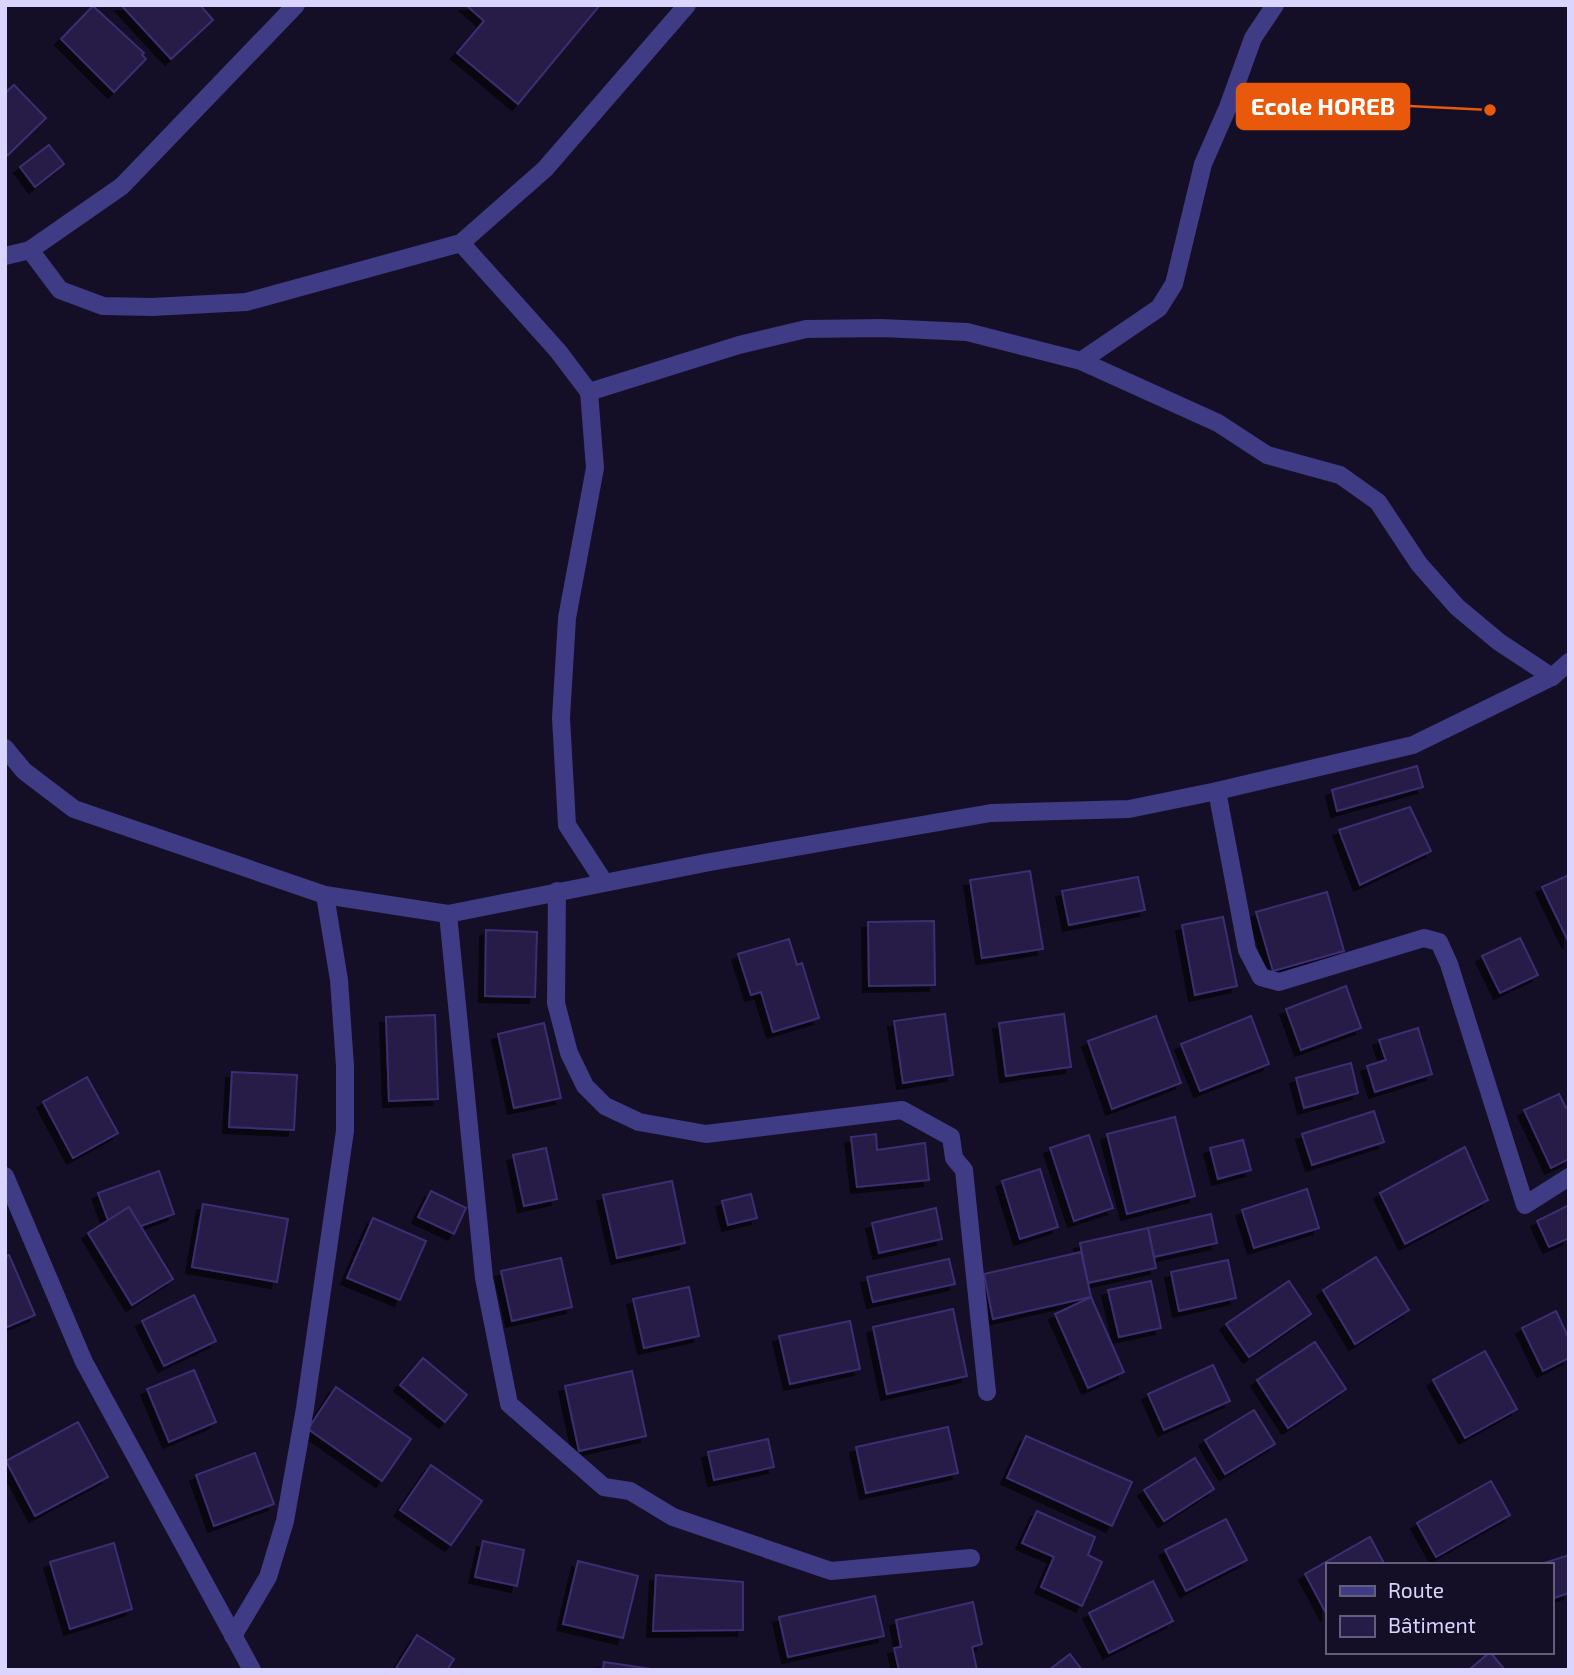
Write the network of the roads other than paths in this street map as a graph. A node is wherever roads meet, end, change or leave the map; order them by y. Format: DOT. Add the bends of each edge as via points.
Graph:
graph roads {
  1 [pos="296,5"];
  2 [pos="687,5"];
  3 [pos="1275,5"];
  4 [pos="461,243"];
  5 [pos="30,250"];
  6 [pos="5,256"];
  7 [pos="1081,361"];
  8 [pos="589,392"];
  9 [pos="1569,662"];
  10 [pos="1552,677"];
  11 [pos="5,748"];
  12 [pos="1217,791"];
  13 [pos="604,883"];
  14 [pos="557,891"];
  15 [pos="325,895"];
  16 [pos="449,914"];
  17 [pos="5,1176"];
  18 [pos="1569,1177"];
  19 [pos="988,1392"];
  20 [pos="971,1558"];
  21 [pos="233,1636"];
  22 [pos="252,1670"];
  1 -- 5 [label="street" via="122,186"];
  2 -- 4 [label="street" via="545,169"];
  3 -- 7 [label="street" via="1253,38 1203,164 1174,284 1159,308"];
  4 -- 5 [label="street" via="246,302 152,307 103,306 60,290"];
  4 -- 8 [label="street"];
  5 -- 6 [label="street"];
  7 -- 8 [label="street" via="967,332 806,329"];
  7 -- 10 [label="street" via="1218,423 1267,455 1340,475 1378,502 1419,564 1457,607"];
  8 -- 13 [label="street" via="594,468 567,618 561,718 568,825"];
  9 -- 10 [label="street"];
  10 -- 12 [label="street" via="1413,745"];
  11 -- 15 [label="street" via="24,771 74,809"];
  12 -- 13 [label="street" via="1129,809 990,813"];
  12 -- 18 [label="street" via="1247,950 1261,978 1279,982 1424,938 1438,942 1449,964 1525,1205"];
  13 -- 14 [label="street"];
  14 -- 16 [label="street"];
  14 -- 19 [label="street" via="556,1003 569,1053 585,1086 606,1106 639,1122 706,1133 902,1110 951,1137 954,1158 964,1170"];
  15 -- 16 [label="street"];
  15 -- 21 [label="street" via="339,980 345,1131 285,1521 268,1577"];
  16 -- 20 [label="street" via="484,1278 509,1404 604,1487 630,1492 673,1517 831,1571"];
  17 -- 21 [label="street" via="84,1362"];
  21 -- 22 [label="street"];
}
